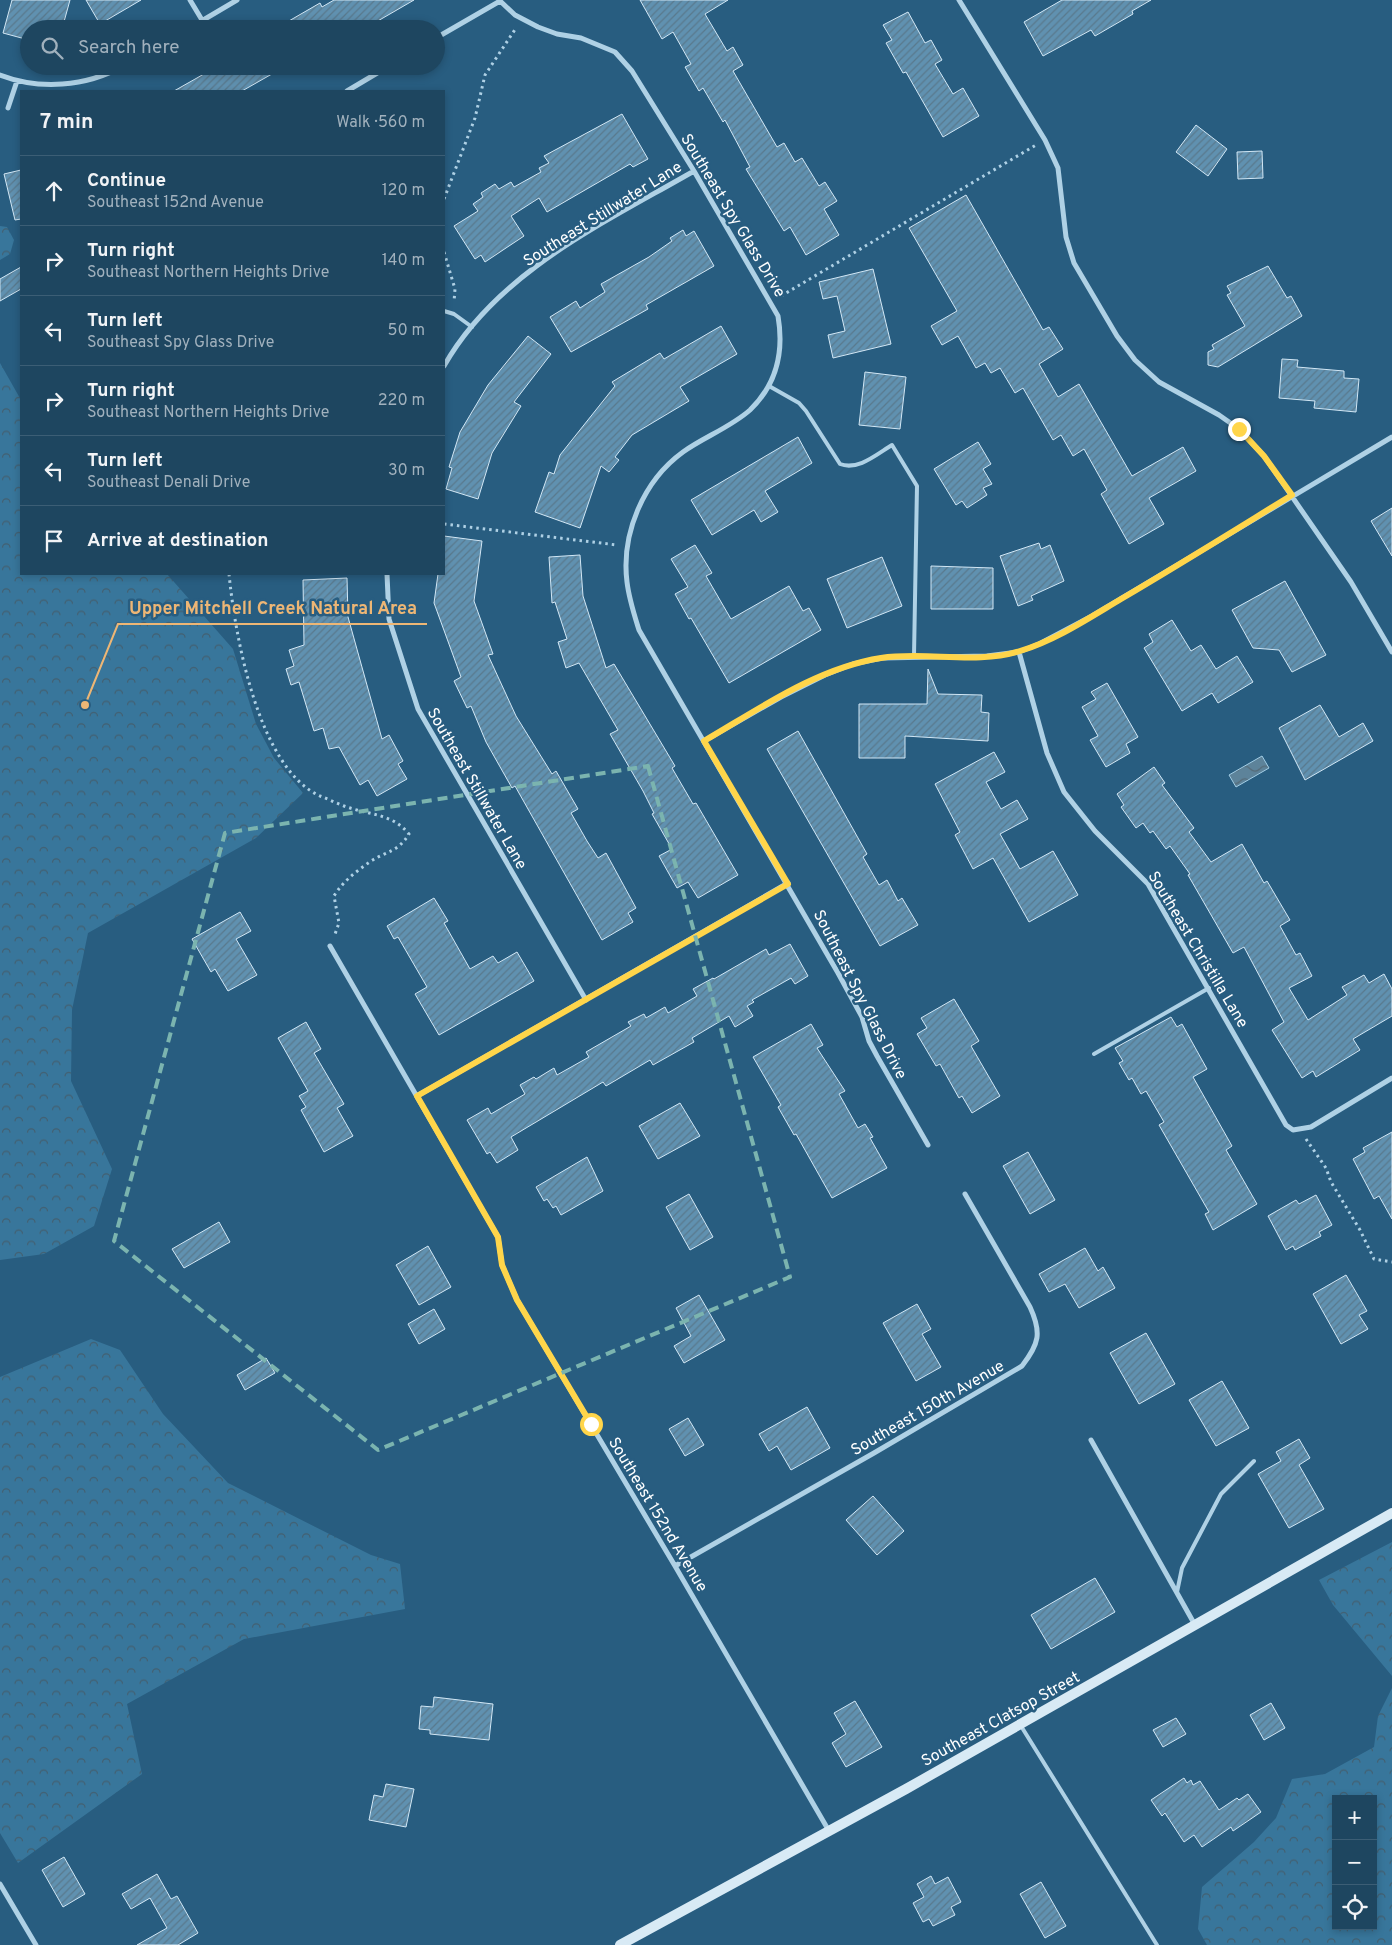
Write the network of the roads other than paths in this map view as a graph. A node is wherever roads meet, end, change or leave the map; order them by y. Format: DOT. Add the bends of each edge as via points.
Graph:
graph roads {
  1 [pos="190,0"];
  2 [pos="237,0"];
  3 [pos="499,0"];
  4 [pos="962,1"];
  5 [pos="202,20"];
  6 [pos="445,33"];
  7 [pos="0,74"];
  8 [pos="103,75"];
  9 [pos="374,75"];
  10 [pos="16,81"];
  11 [pos="349,90"];
  12 [pos="8,108"];
  13 [pos="694,171"];
  14 [pos="445,311"];
  15 [pos="472,327"];
  16 [pos="445,365"];
  17 [pos="769,386"];
  18 [pos="1392,437"];
  19 [pos="1292,495"];
  20 [pos="387,575"];
  21 [pos="1019,652"];
  22 [pos="1392,652"];
  23 [pos="914,656"];
  24 [pos="704,741"];
  25 [pos="788,884"];
  26 [pos="330,946"];
  27 [pos="1209,988"];
  28 [pos="586,1000"];
  29 [pos="1094,1054"];
  30 [pos="1392,1078"];
  31 [pos="417,1096"];
  32 [pos="928,1144"];
  33 [pos="965,1194"];
  34 [pos="1091,1440"];
  35 [pos="1254,1461"];
  36 [pos="1392,1513"];
  37 [pos="675,1566"];
  38 [pos="1177,1594"];
  39 [pos="1195,1626"];
  40 [pos="1020,1724"];
  41 [pos="829,1831"];
  42 [pos="0,1884"];
  43 [pos="36,1945"];
  44 [pos="620,1945"];
  45 [pos="1157,1945"];
  1 -- 5 [label="street"];
  2 -- 5 [label="street"];
  3 -- 6 [label="street"];
  3 -- 13 [label="street, Southeast Spy Glass Drive" via="514,16 557,34 580,38 615,52 632,71"];
  4 -- 19 [label="street" via="1045,140 1058,168 1066,237 1074,263 1117,336 1135,360 1159,382 1239,429 1264,456"];
  7 -- 10 [label="street"];
  8 -- 10 [label="street" via="89,81 58,85"];
  9 -- 11 [label="street"];
  10 -- 12 [label="street"];
  13 -- 15 [label="street, Southeast Stillwater Lane" via="558,250 516,281"];
  13 -- 17 [label="street, Southeast Spy Glass Drive" via="778,316 782,337 780,355"];
  14 -- 15 [label="lane"];
  15 -- 16 [label="street, Southeast Stillwater Lane"];
  17 -- 23 [label="lane" via="799,402 840,464 847,467 858,464 892,445 917,486"];
  17 -- 24 [label="street, Southeast Spy Glass Drive" via="749,410 666,466 639,506 628,547 627,582 639,630"];
  18 -- 19 [label="street"];
  19 -- 21 [label="street" via="1092,616"];
  19 -- 22 [label="street"];
  20 -- 28 [label="street, Southeast Stillwater Lane" via="389,619 418,709"];
  21 -- 23 [label="street" via="987,656"];
  21 -- 27 [label="street, Southeast Christilla Lane" via="1040,733 1064,792 1095,831 1148,884"];
  23 -- 24 [label="street" via="853,664 825,675"];
  24 -- 25 [label="street, Southeast Spy Glass Drive"];
  25 -- 28 [label="street"];
  25 -- 32 [label="street, Southeast Spy Glass Drive" via="851,996 877,1056"];
  26 -- 31 [label="street, Southeast 152nd Avenue"];
  27 -- 29 [label="lane"];
  27 -- 30 [label="street, Southeast Christilla Lane" via="1281,1118 1293,1130 1311,1127"];
  28 -- 31 [label="street"];
  31 -- 37 [label="street, Southeast 152nd Avenue" via="498,1237 502,1265 517,1300"];
  33 -- 37 [label="street, Southeast 150th Avenue" via="1037,1323 1035,1349 1026,1361 874,1453"];
  34 -- 38 [label="street"];
  35 -- 38 [label="lane" via="1220,1494 1182,1568"];
  36 -- 39 [label="street, Southeast Clatsop Street"];
  37 -- 41 [label="street, Southeast 152nd Avenue"];
  38 -- 39 [label="street"];
  39 -- 40 [label="street, Southeast Clatsop Street"];
  40 -- 41 [label="street, Southeast Clatsop Street"];
  40 -- 45 [label="lane"];
  41 -- 44 [label="street, Southeast Clatsop Street"];
  42 -- 43 [label="street"];
}
